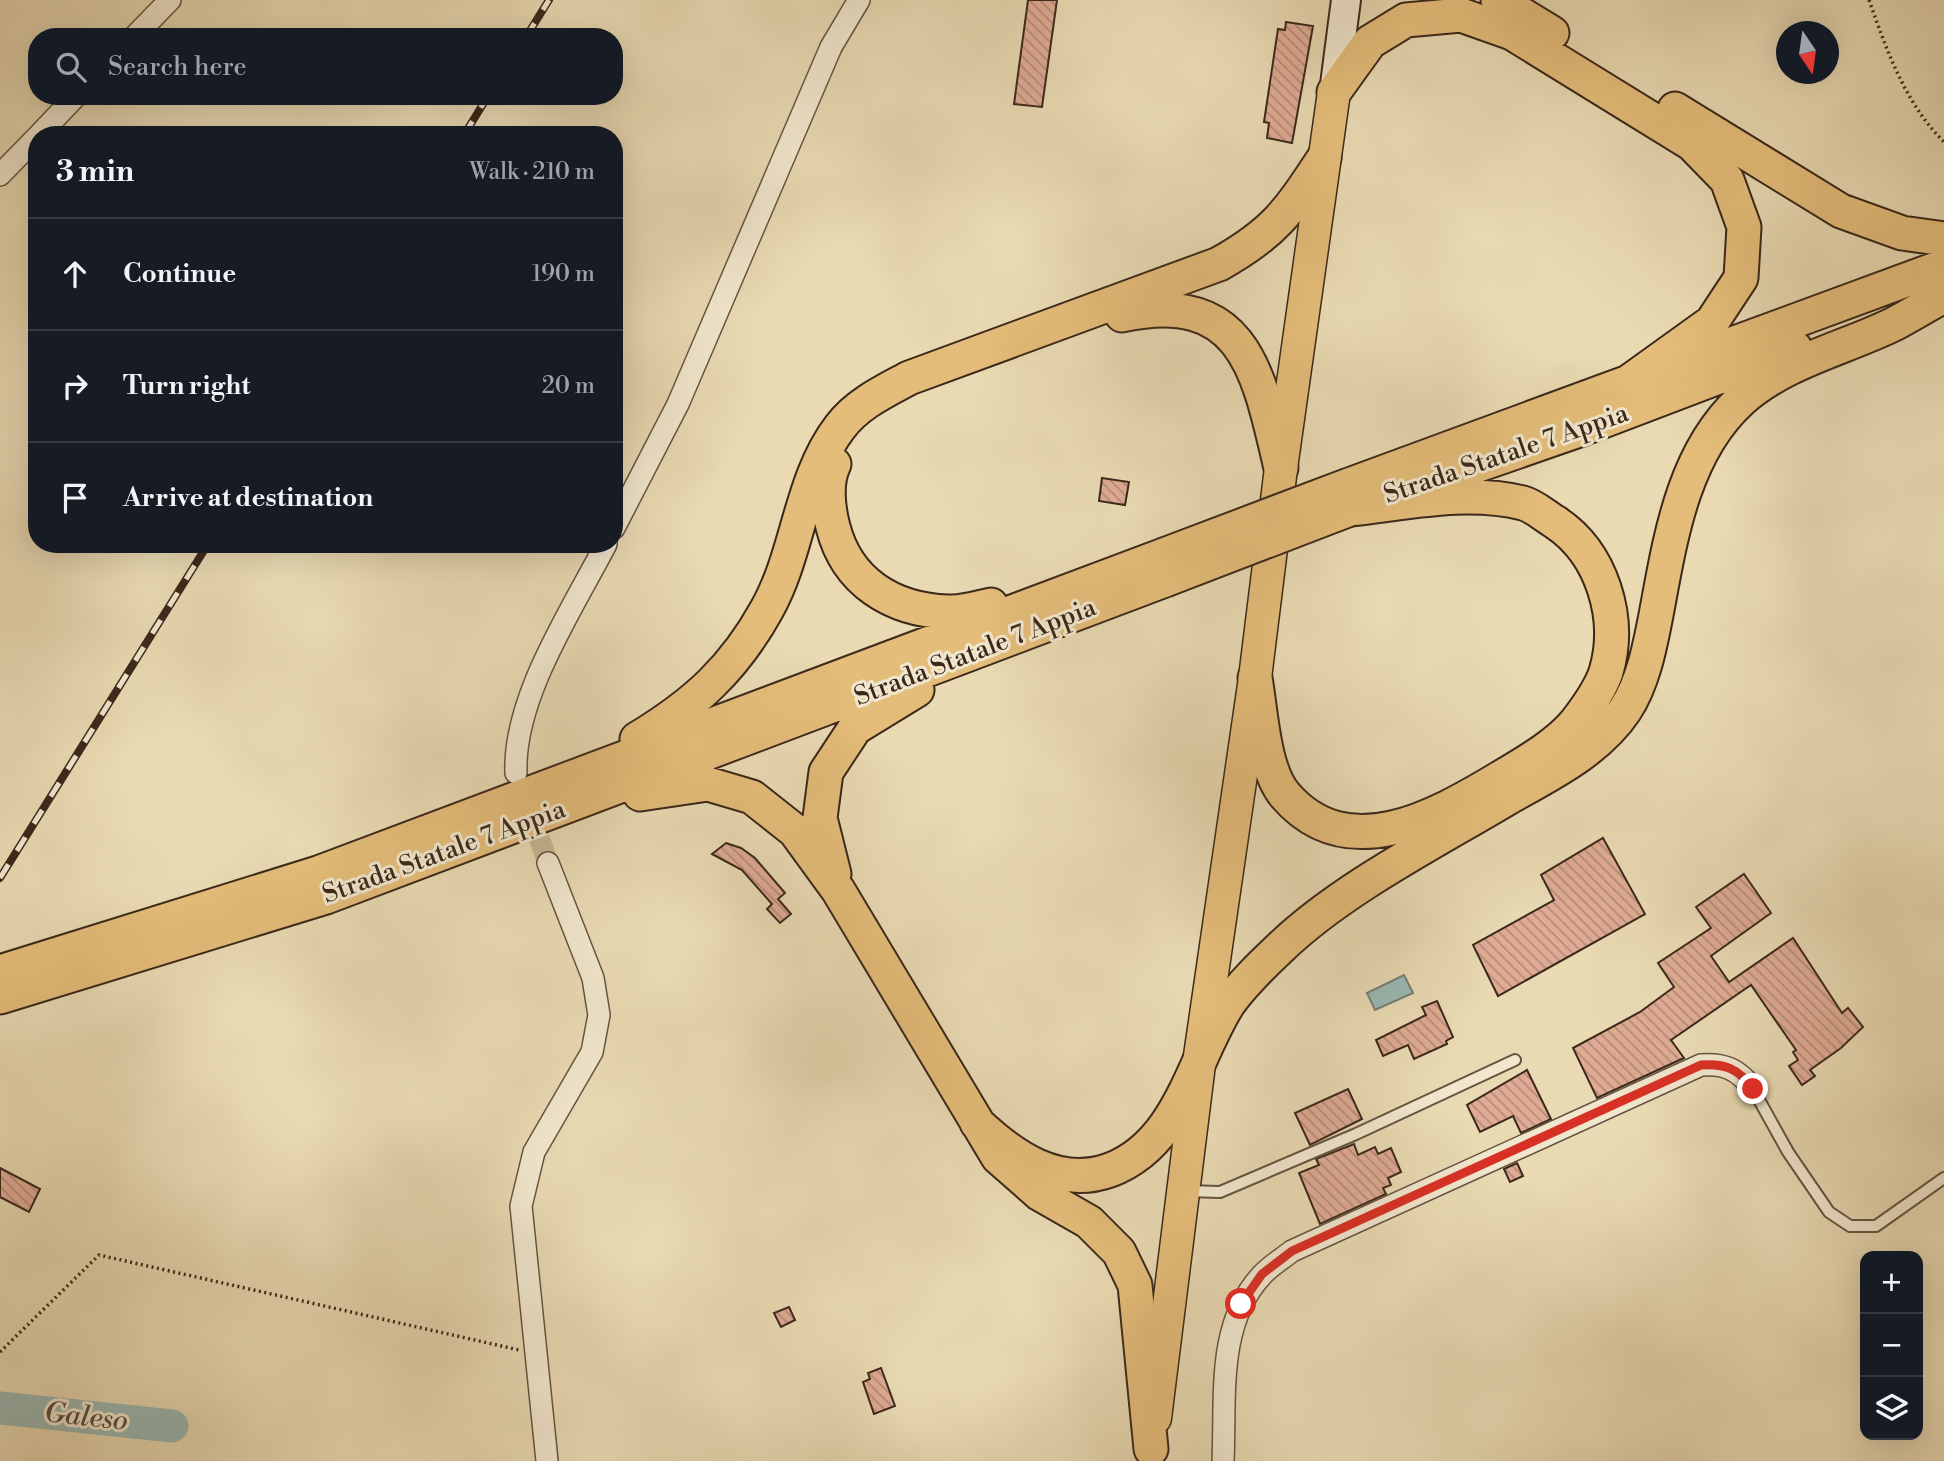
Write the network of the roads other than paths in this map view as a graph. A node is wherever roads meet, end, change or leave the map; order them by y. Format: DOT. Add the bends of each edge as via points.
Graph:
graph roads {
  1 [pos="170,0"];
  2 [pos="859,0"];
  3 [pos="1346,0"];
  4 [pos="1499,0"];
  5 [pos="143,28"];
  6 [pos="1334,92"];
  7 [pos="67,105"];
  8 [pos="48,126"];
  9 [pos="28,146"];
  10 [pos="1324,159"];
  11 [pos="0,175"];
  12 [pos="1944,240"];
  13 [pos="1944,266"];
  14 [pos="1944,294"];
  15 [pos="1630,381"];
  16 [pos="1281,468"];
  17 [pos="1349,497"];
  18 [pos="623,511"];
  19 [pos="601,553"];
  20 [pos="1165,567"];
  21 [pos="1059,594"];
  22 [pos="985,648"];
  23 [pos="1255,678"];
  24 [pos="516,773"];
  25 [pos="574,791"];
  26 [pos="548,863"];
  27 [pos="838,890"];
  28 [pos="133,945"];
  29 [pos="0,971"];
  30 [pos="0,997"];
  31 [pos="1200,1056"];
  32 [pos="1515,1060"];
  33 [pos="1753,1089"];
  34 [pos="976,1123"];
  35 [pos="1944,1178"];
  36 [pos="1183,1191"];
  37 [pos="1151,1455"];
  38 [pos="547,1461"];
  39 [pos="1223,1461"];
  1 -- 5 [label="street"];
  2 -- 18 [label="street" via="831,47 678,404"];
  3 -- 6 [label="main road"];
  4 -- 12 [label="highway" via="1841,211 1902,233"];
  6 -- 10 [label="main road"];
  6 -- 15 [label="highway" via="1370,42 1406,20 1461,15 1512,33 1692,144 1727,180 1744,227 1741,278 1712,323"];
  7 -- 8 [label="street"];
  9 -- 11 [label="street"];
  10 -- 16 [label="main road"];
  10 -- 25 [label="highway" via="1288,212 1257,243 1219,264 909,378 871,398 840,426 818,466 768,607 734,663 674,717"];
  13 -- 15 [label="highway, Strada Statale 7 Appia"];
  14 -- 17 [label="highway, Strada Statale 7 Appia" via="1582,429"];
  14 -- 31 [label="highway" via="1893,324 1795,364 1741,401 1704,447 1673,521 1648,657 1625,710 1582,755 1343,898 1281,946 1229,1003"];
  15 -- 17 [label="highway, Strada Statale 7 Appia"];
  16 -- 21 [label="highway" via="1256,371 1240,343 1215,324 1186,311 1149,309 1111,317 1006,355 877,408 850,433 830,471 828,510 839,550 861,581 895,603 949,612"];
  16 -- 23 [label="main road"];
  17 -- 20 [label="highway, Strada Statale 7 Appia, bridge"];
  17 -- 23 [label="highway" via="1468,495 1526,504 1569,532 1600,572 1612,624 1606,673 1576,723 1528,761 1459,803 1394,830 1349,832 1313,819 1284,794 1268,757"];
  19 -- 24 [label="street" via="529,695 515,753"];
  20 -- 21 [label="highway, Strada Statale 7 Appia"];
  20 -- 22 [label="highway, Strada Statale 7 Appia"];
  21 -- 25 [label="highway, Strada Statale 7 Appia"];
  22 -- 25 [label="highway, Strada Statale 7 Appia"];
  22 -- 27 [label="highway" via="855,728 826,772 820,818"];
  23 -- 31 [label="main road"];
  25 -- 27 [label="highway" via="708,784 752,797 795,831"];
  25 -- 28 [label="highway, Strada Statale 7 Appia" via="318,873"];
  26 -- 38 [label="street" via="593,978 599,1015 592,1052 534,1152 521,1206"];
  27 -- 34 [label="highway"];
  28 -- 29 [label="highway, Strada Statale 7 Appia"];
  28 -- 30 [label="highway, Strada Statale 7 Appia"];
  31 -- 34 [label="highway" via="1172,1118 1147,1149 1108,1171 1070,1175 1029,1165"];
  31 -- 36 [label="main road"];
  32 -- 36 [label="lane" via="1220,1192"];
  33 -- 35 [label="lane" via="1829,1212 1850,1226 1876,1226"];
  33 -- 39 [label="street" via="1731,1068 1701,1065 1292,1251 1262,1274 1241,1304 1228,1339"];
  34 -- 37 [label="highway" via="1017,1177 1088,1222 1119,1252 1135,1285"];
  36 -- 37 [label="main road"];
}
